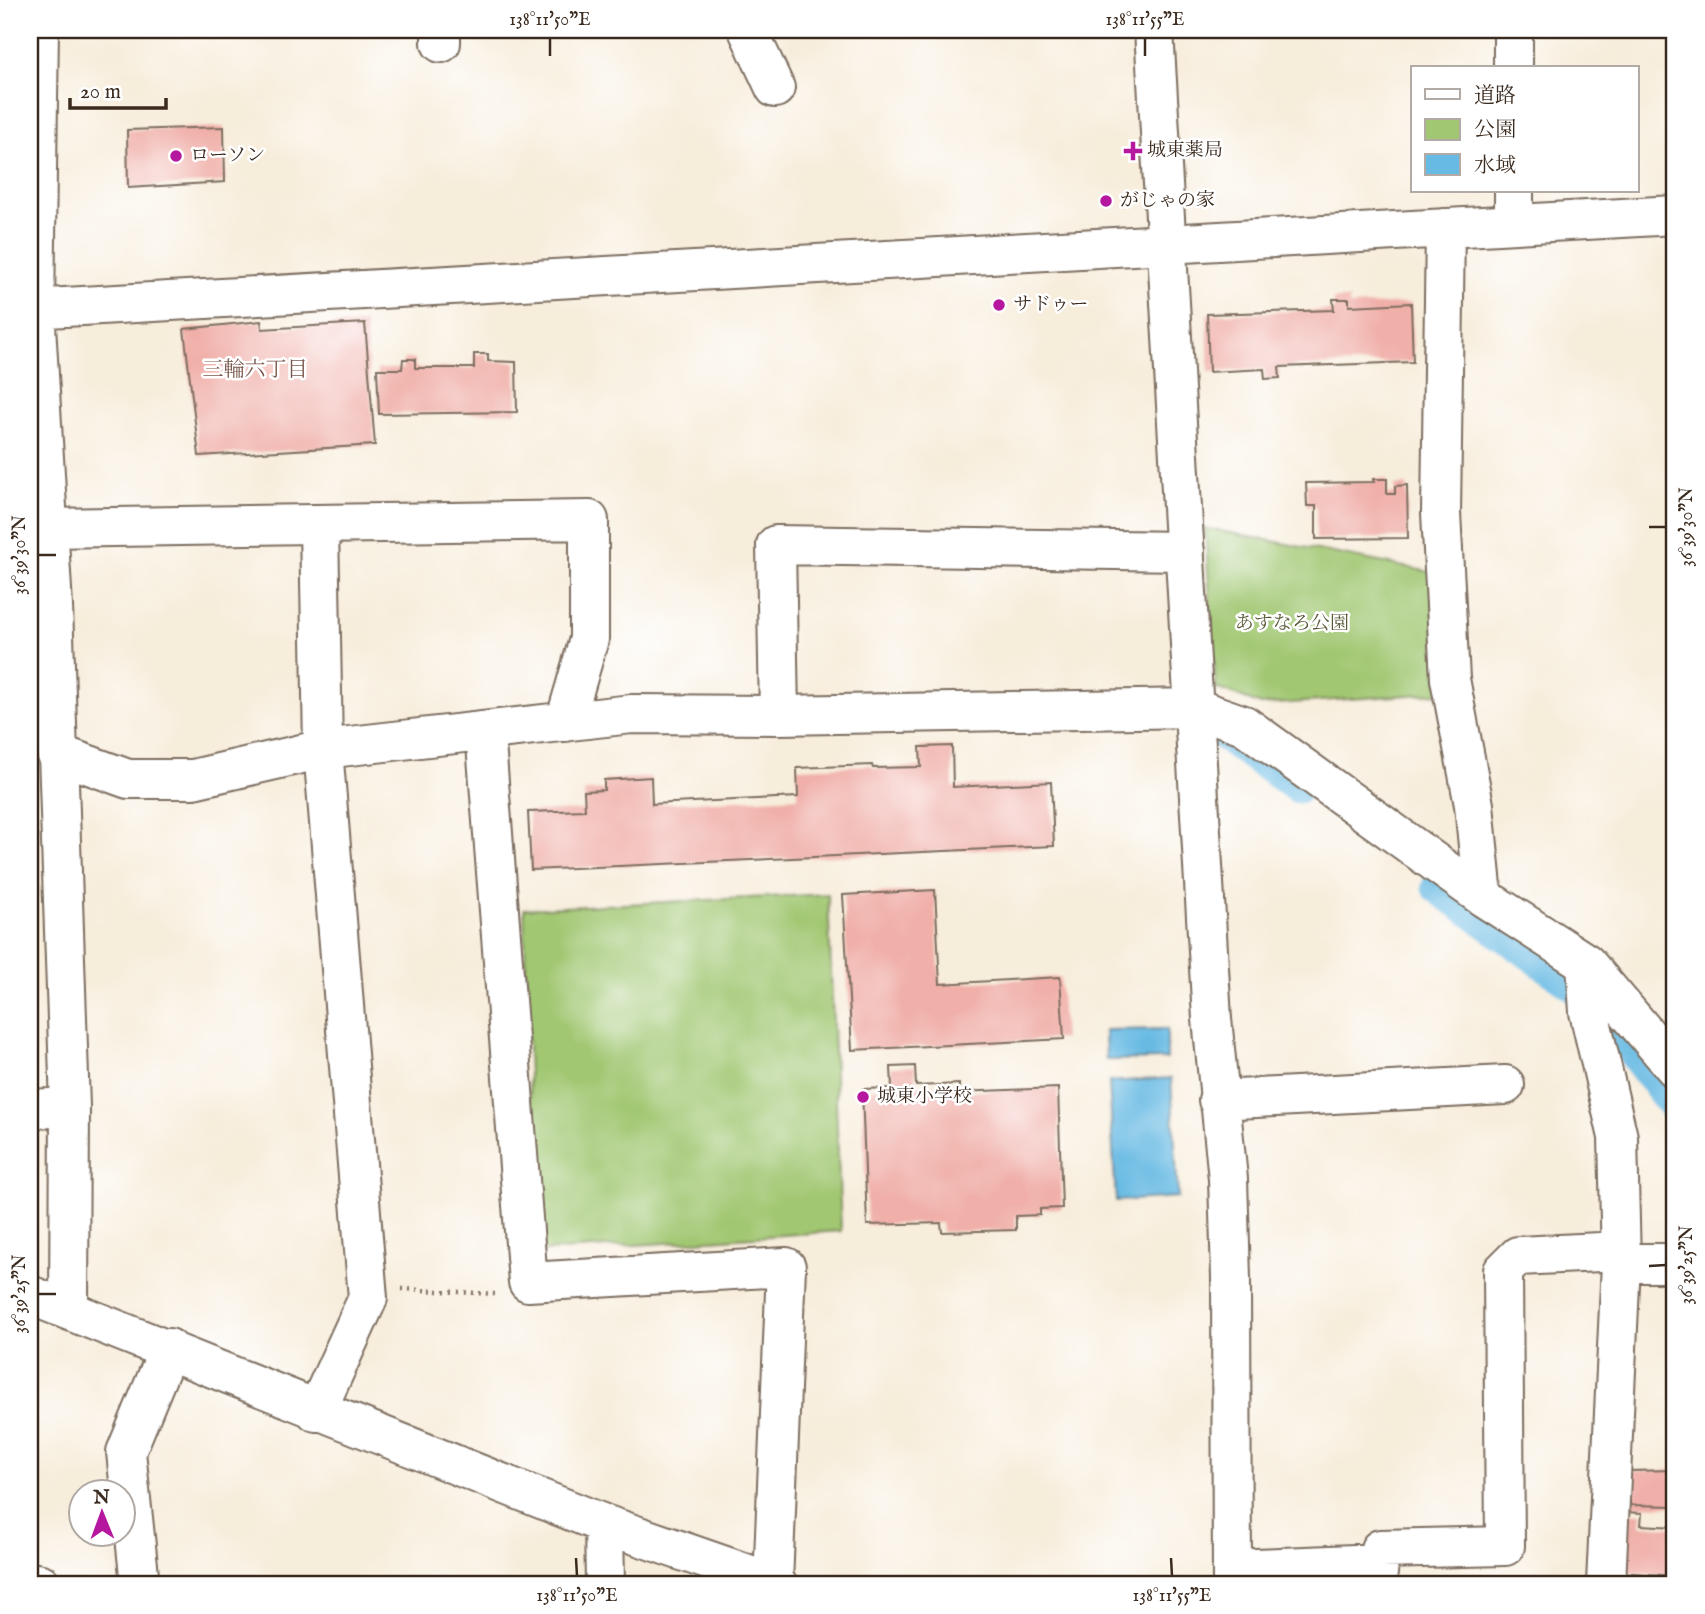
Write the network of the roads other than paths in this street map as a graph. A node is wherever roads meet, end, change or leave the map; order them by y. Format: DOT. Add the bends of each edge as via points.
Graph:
graph roads {
  1 [pos="39,30"];
  2 [pos="748,30"];
  3 [pos="1154,30"];
  4 [pos="1513,30"];
  5 [pos="1513,66"];
  6 [pos="775,88"];
  7 [pos="1514,208"];
  8 [pos="1675,215"];
  9 [pos="1445,228"];
  10 [pos="1168,244"];
  11 [pos="32,309"];
  12 [pos="318,524"];
  13 [pos="47,528"];
  14 [pos="1185,551"];
  15 [pos="41,606"];
  16 [pos="42,665"];
  17 [pos="1195,708"];
  18 [pos="779,715"];
  19 [pos="565,722"];
  20 [pos="485,731"];
  21 [pos="323,749"];
  22 [pos="56,753"];
  23 [pos="1483,897"];
  24 [pos="1587,986"];
  25 [pos="1675,1068"];
  26 [pos="1505,1084"];
  27 [pos="1218,1100"];
  28 [pos="70,1107"];
  29 [pos="30,1109"];
  30 [pos="1621,1257"];
  31 [pos="1675,1262"];
  32 [pos="30,1295"];
  33 [pos="69,1308"];
  34 [pos="169,1348"];
  35 [pos="316,1412"];
  36 [pos="604,1524"];
  37 [pos="1378,1574"];
  38 [pos="1232,1577"];
  39 [pos="30,1582"];
  40 [pos="40,1584"];
  41 [pos="140,1584"];
  42 [pos="605,1584"];
  43 [pos="775,1584"];
  44 [pos="1606,1584"];
  1 -- 11 [label="street"];
  2 -- 6 [label="street"];
  3 -- 10 [label="street"];
  4 -- 5 [label="street"];
  7 -- 8 [label="street"];
  7 -- 9 [label="street"];
  9 -- 10 [label="street"];
  9 -- 23 [label="street" via="1441,513 1450,679 1474,805"];
  10 -- 11 [label="street"];
  10 -- 14 [label="street"];
  11 -- 13 [label="street"];
  12 -- 13 [label="street"];
  12 -- 19 [label="street" via="589,520 589,639"];
  12 -- 21 [label="street"];
  13 -- 15 [label="street"];
  14 -- 17 [label="street"];
  14 -- 18 [label="street" via="776,545"];
  15 -- 16 [label="street"];
  16 -- 22 [label="street"];
  17 -- 18 [label="street"];
  17 -- 23 [label="street" via="1244,725"];
  17 -- 27 [label="street"];
  18 -- 19 [label="street" via="632,714"];
  19 -- 20 [label="street"];
  20 -- 21 [label="street"];
  20 -- 43 [label="street" via="528,1282 786,1267"];
  21 -- 22 [label="street" via="193,779 128,779"];
  21 -- 35 [label="street" via="368,1298"];
  22 -- 28 [label="street"];
  23 -- 24 [label="street"];
  24 -- 25 [label="street"];
  24 -- 30 [label="street" via="1618,1137"];
  26 -- 27 [label="street"];
  27 -- 38 [label="street" via="1228,1179 1231,1278"];
  28 -- 29 [label="street"];
  28 -- 33 [label="street"];
  30 -- 31 [label="street"];
  30 -- 37 [label="street" via="1518,1256 1503,1271 1505,1546 1380,1549"];
  30 -- 44 [label="street"];
  32 -- 33 [label="street"];
  33 -- 34 [label="street"];
  34 -- 35 [label="street"];
  34 -- 41 [label="street" via="126,1452"];
  35 -- 36 [label="street"];
  36 -- 42 [label="street"];
  36 -- 43 [label="street"];
  37 -- 38 [label="street"];
  39 -- 40 [label="street"];
}
